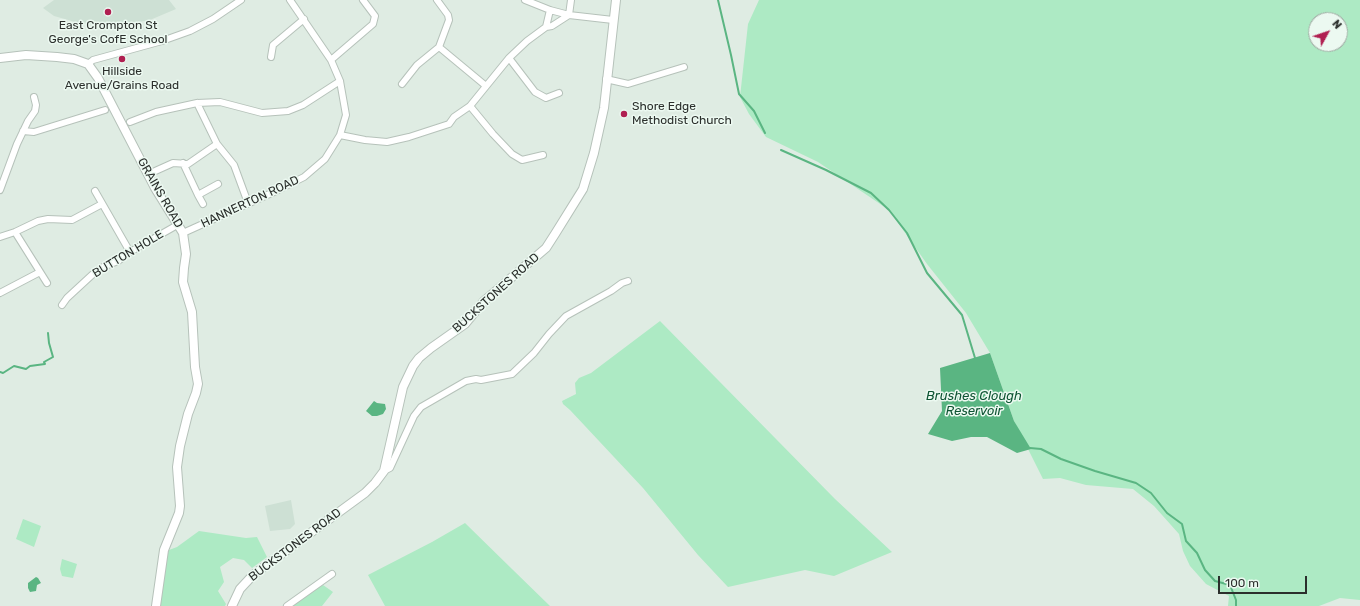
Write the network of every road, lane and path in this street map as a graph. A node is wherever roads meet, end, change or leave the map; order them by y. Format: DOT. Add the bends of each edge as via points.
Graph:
graph roads {
  1 [pos="241,0"];
  2 [pos="290,0"];
  3 [pos="363,0"];
  4 [pos="437,0"];
  5 [pos="525,0"];
  6 [pos="571,0"];
  7 [pos="616,0"];
  8 [pos="550,10"];
  9 [pos="569,15"];
  10 [pos="304,20"];
  11 [pos="613,20"];
  12 [pos="546,27"];
  13 [pos="439,47"];
  14 [pos="0,58"];
  15 [pos="271,58"];
  16 [pos="509,58"];
  17 [pos="331,60"];
  18 [pos="88,64"];
  19 [pos="684,67"];
  20 [pos="606,79"];
  21 [pos="340,81"];
  22 [pos="402,84"];
  23 [pos="486,86"];
  24 [pos="559,93"];
  25 [pos="34,97"];
  26 [pos="197,103"];
  27 [pos="470,106"];
  28 [pos="105,110"];
  29 [pos="130,122"];
  30 [pos="23,131"];
  31 [pos="340,135"];
  32 [pos="217,144"];
  33 [pos="543,155"];
  34 [pos="184,163"];
  35 [pos="153,172"];
  36 [pos="218,184"];
  37 [pos="0,190"];
  38 [pos="95,191"];
  39 [pos="198,195"];
  40 [pos="248,203"];
  41 [pos="102,204"];
  42 [pos="203,204"];
  43 [pos="178,224"];
  44 [pos="15,232"];
  45 [pos="183,232"];
  46 [pos="0,236"];
  47 [pos="130,252"];
  48 [pos="40,272"];
  49 [pos="628,281"];
  50 [pos="48,283"];
  51 [pos="0,293"];
  52 [pos="62,304"];
  53 [pos="384,471"];
  54 [pos="332,574"];
  55 [pos="156,606"];
  56 [pos="232,606"];
  57 [pos="287,606"];
  1 -- 18 [label="street" via="190,31 93,60"];
  2 -- 10 [label="street, HANNERTON ROAD"];
  3 -- 17 [label="street" via="375,16 373,24"];
  4 -- 13 [label="street" via="449,20"];
  5 -- 8 [label="street"];
  6 -- 9 [label="street"];
  7 -- 11 [label="main road, BUCKSTONES ROAD"];
  8 -- 9 [label="street"];
  8 -- 12 [label="street"];
  9 -- 11 [label="street"];
  9 -- 12 [label="street"];
  10 -- 15 [label="street" via="273,45"];
  10 -- 17 [label="street, HANNERTON ROAD"];
  11 -- 20 [label="main road, BUCKSTONES ROAD"];
  12 -- 16 [label="street"];
  13 -- 22 [label="street" via="417,65"];
  13 -- 23 [label="street"];
  14 -- 18 [label="main road" via="26,55 57,57"];
  16 -- 23 [label="street"];
  16 -- 24 [label="street" via="535,92 546,98"];
  17 -- 21 [label="street, HANNERTON ROAD"];
  18 -- 43 [label="main road, GRAINS ROAD"];
  19 -- 20 [label="street" via="628,84"];
  20 -- 53 [label="main road, BUCKSTONES ROAD" via="604,108 583,189 546,248 484,301 465,324 431,348 413,366 403,387"];
  21 -- 26 [label="street" via="303,105 288,111 262,113 220,102"];
  21 -- 31 [label="street, HANNERTON ROAD" via="346,115"];
  23 -- 27 [label="street"];
  25 -- 30 [label="street" via="35,110"];
  26 -- 29 [label="street" via="156,112"];
  26 -- 32 [label="street"];
  27 -- 31 [label="street" via="454,117 449,124 387,142"];
  27 -- 33 [label="street" via="512,154 522,160"];
  28 -- 30 [label="street" via="34,132"];
  30 -- 37 [label="street"];
  31 -- 40 [label="street, HANNERTON ROAD" via="325,159 304,177"];
  32 -- 34 [label="street" via="188,164"];
  32 -- 40 [label="street" via="234,165"];
  34 -- 35 [label="street" via="173,163"];
  34 -- 39 [label="street"];
  36 -- 39 [label="street"];
  38 -- 41 [label="street"];
  39 -- 42 [label="street"];
  40 -- 45 [label="street, HANNERTON ROAD"];
  41 -- 44 [label="street" via="72,220 38,220"];
  41 -- 47 [label="street"];
  43 -- 45 [label="main road, GRAINS ROAD"];
  43 -- 47 [label="street, BUTTON HOLE"];
  44 -- 46 [label="street"];
  44 -- 48 [label="street"];
  45 -- 55 [label="main road, GRAINS ROAD" via="186,254 183,282 192,312 198,384 180,446 177,467 179,513 164,550"];
  47 -- 52 [label="street, BUTTON HOLE" via="93,274"];
  48 -- 50 [label="street"];
  48 -- 51 [label="street"];
  49 -- 53 [label="street" via="566,316 512,374 466,381 422,407 414,416 390,468"];
  53 -- 56 [label="main road, BUCKSTONES ROAD" via="365,493 253,575 240,589"];
  54 -- 57 [label="street"];
}
